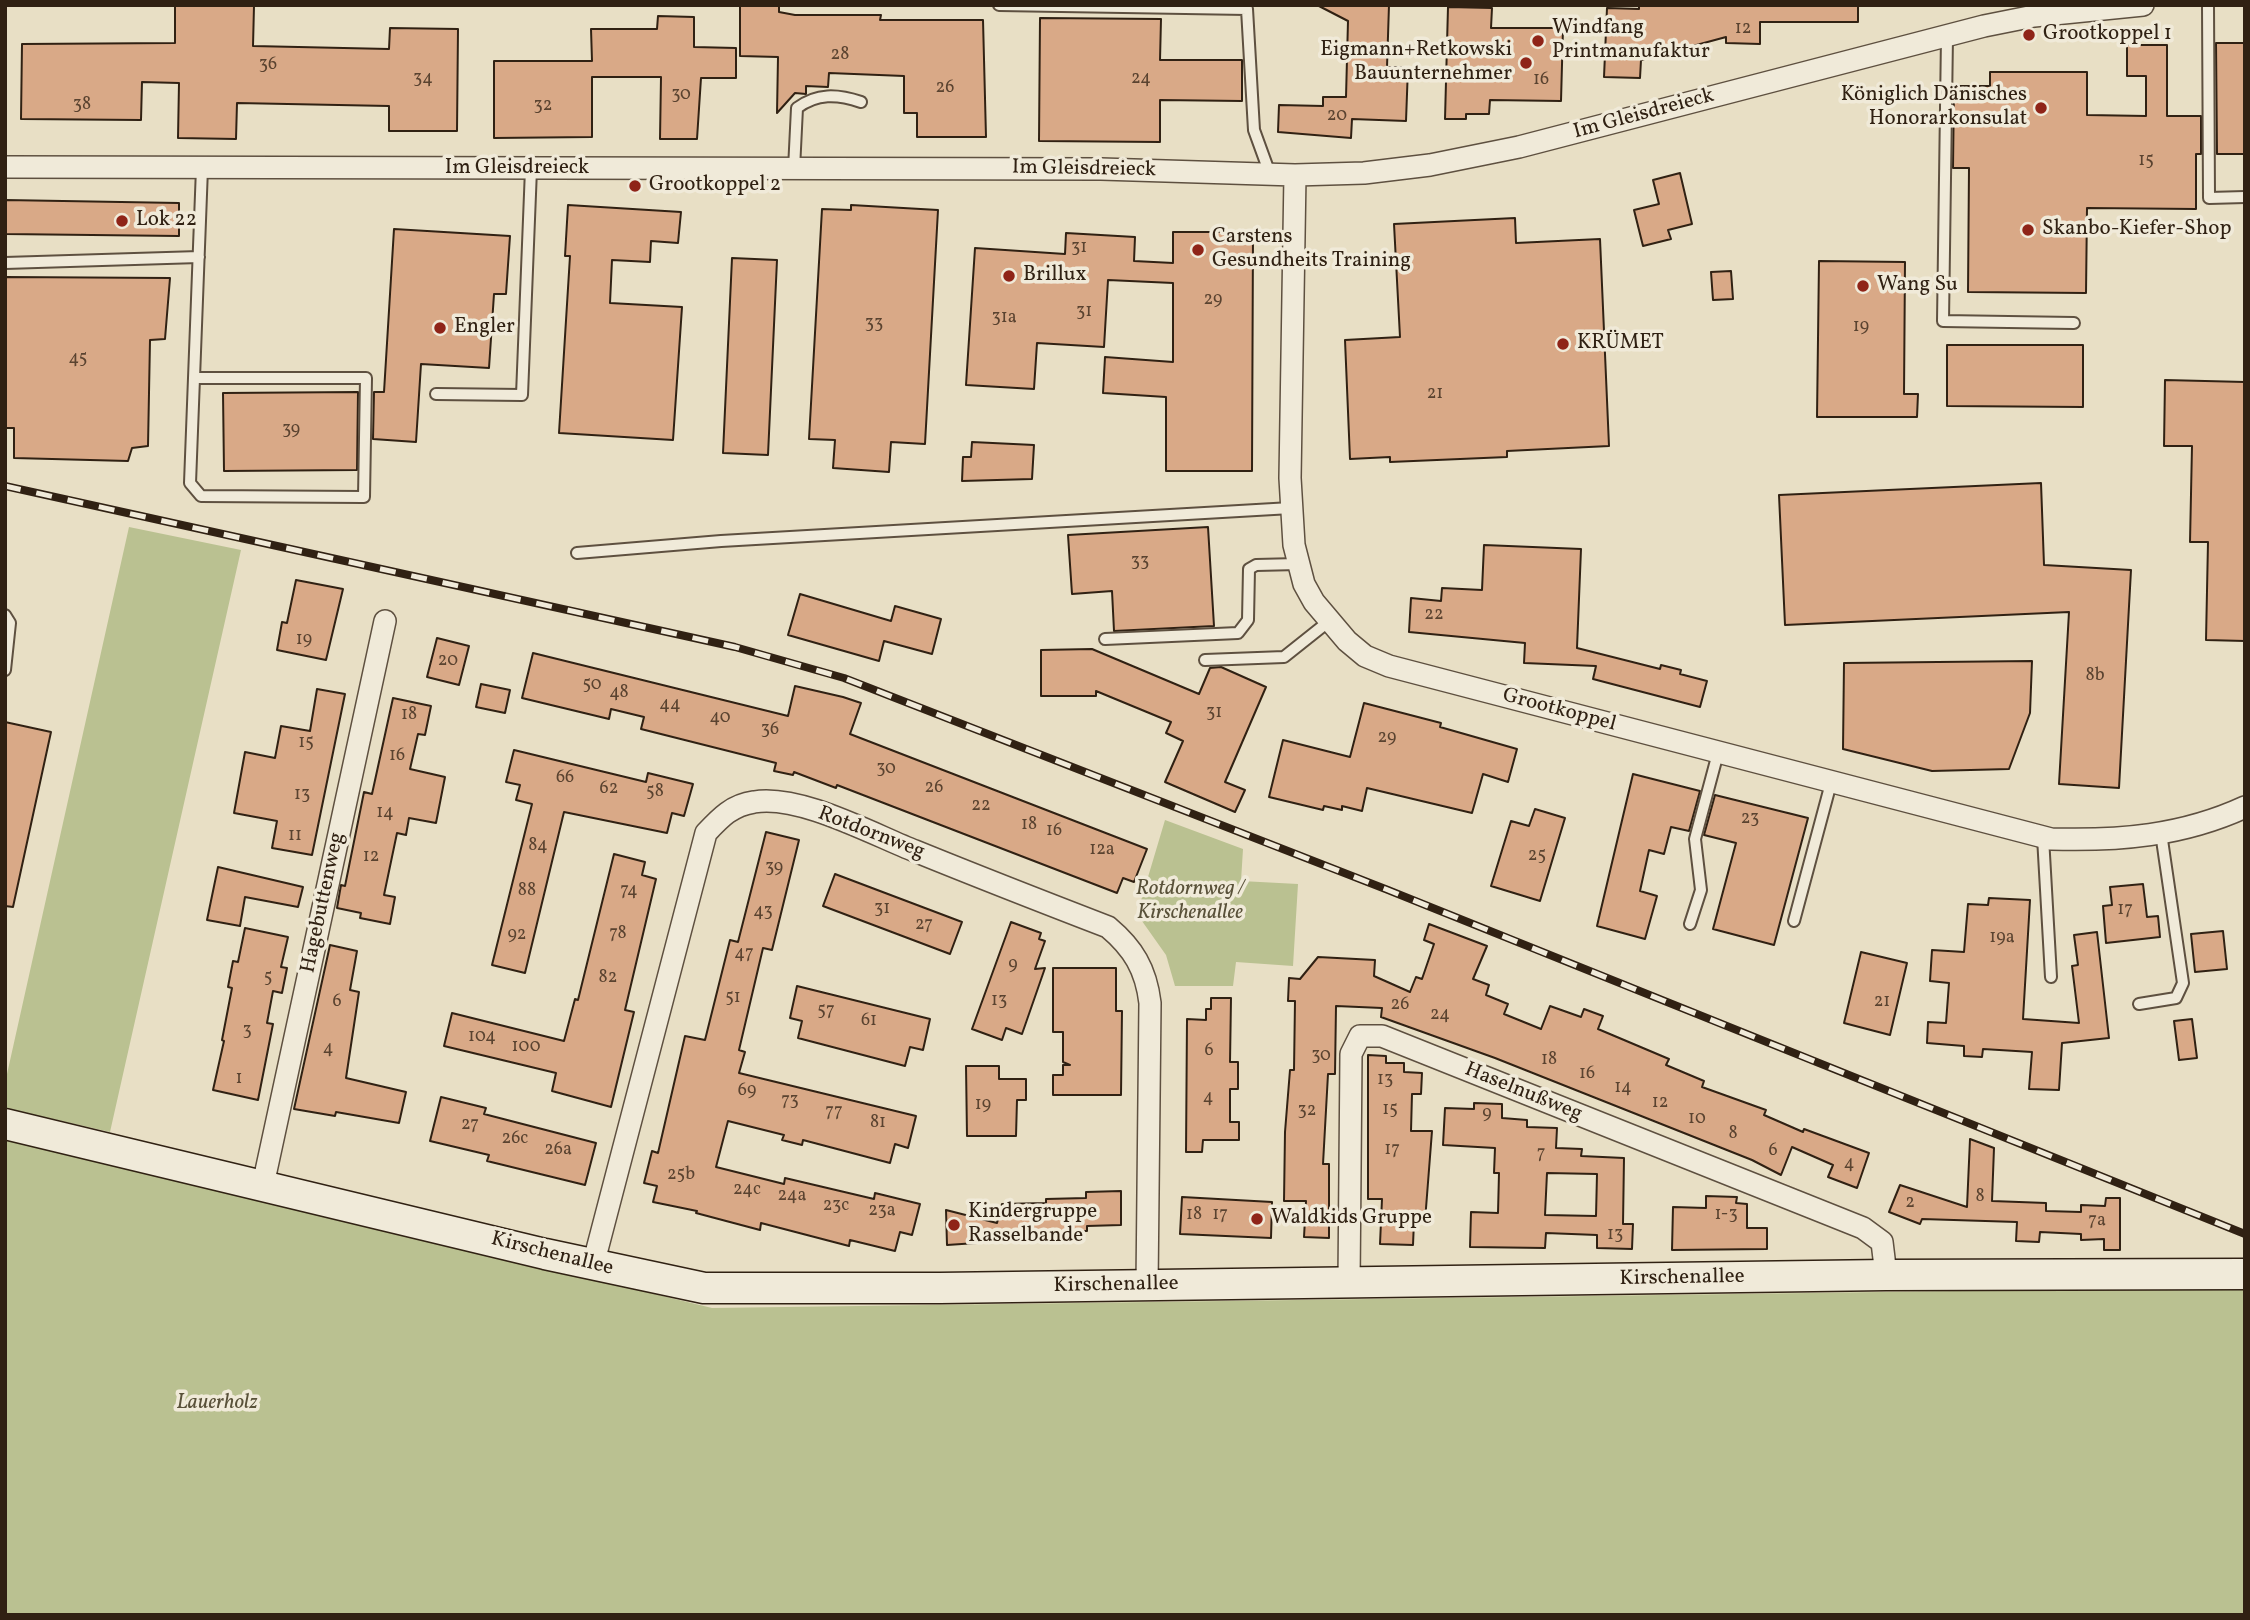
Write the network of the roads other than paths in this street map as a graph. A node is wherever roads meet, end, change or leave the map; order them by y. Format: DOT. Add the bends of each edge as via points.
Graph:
graph roads {
  1 [pos="999,5"];
  2 [pos="2143,5"];
  3 [pos="2208,5"];
  4 [pos="2125,6"];
  5 [pos="2067,9"];
  6 [pos="1947,36"];
  7 [pos="861,102"];
  8 [pos="5,167"];
  9 [pos="202,168"];
  10 [pos="531,169"];
  11 [pos="794,169"];
  12 [pos="1270,174"];
  13 [pos="1295,175"];
  14 [pos="2245,197"];
  15 [pos="199,257"];
  16 [pos="5,263"];
  17 [pos="2074,323"];
  18 [pos="195,378"];
  19 [pos="436,394"];
  20 [pos="1292,508"];
  21 [pos="577,554"];
  22 [pos="1298,564"];
  23 [pos="5,615"];
  24 [pos="385,621"];
  25 [pos="1328,622"];
  26 [pos="1105,639"];
  27 [pos="1205,660"];
  28 [pos="5,670"];
  29 [pos="1718,753"];
  30 [pos="1831,783"];
  31 [pos="2245,807"];
  32 [pos="2161,833"];
  33 [pos="2043,837"];
  34 [pos="1794,921"];
  35 [pos="1690,924"];
  36 [pos="2051,977"];
  37 [pos="2139,1004"];
  38 [pos="5,1125"];
  39 [pos="263,1185"];
  40 [pos="593,1265"];
  41 [pos="2245,1274"];
  42 [pos="1886,1275"];
  43 [pos="1349,1283"];
  44 [pos="1147,1286"];
  1 -- 12 [label="lane" via="1247,9 1254,130"];
  2 -- 4 [label="street, Im Gleisdreieck"];
  3 -- 14 [label="lane" via="2209,198"];
  4 -- 5 [label="street, Im Gleisdreieck"];
  5 -- 6 [label="street, Im Gleisdreieck"];
  6 -- 13 [label="street, Im Gleisdreieck" via="1519,147 1430,165"];
  6 -- 17 [label="lane" via="1943,321"];
  7 -- 11 [label="lane" via="841,96 815,97 797,108"];
  8 -- 9 [label="street, Im Gleisdreieck"];
  9 -- 10 [label="street, Im Gleisdreieck"];
  9 -- 15 [label="lane"];
  10 -- 11 [label="street, Im Gleisdreieck"];
  10 -- 19 [label="lane" via="522,395"];
  11 -- 12 [label="street, Im Gleisdreieck"];
  12 -- 13 [label="street, Im Gleisdreieck"];
  13 -- 20 [label="street, Grootkoppel"];
  15 -- 16 [label="lane"];
  15 -- 18 [label="lane"];
  18 -- 18 [label="lane" via="190,483 201,496 365,497 366,378"];
  20 -- 21 [label="lane" via="734,540"];
  20 -- 22 [label="street, Grootkoppel"];
  22 -- 25 [label="street, Grootkoppel"];
  22 -- 26 [label="lane" via="1249,569 1248,620 1238,633"];
  23 -- 28 [label="lane" via="10,623"];
  24 -- 39 [label="street, Hagebuttenweg"];
  25 -- 27 [label="lane" via="1284,657"];
  25 -- 29 [label="street, Grootkoppel" via="1365,656 1389,666"];
  29 -- 30 [label="street, Grootkoppel"];
  29 -- 35 [label="lane" via="1695,839 1701,890"];
  30 -- 33 [label="street, Grootkoppel"];
  30 -- 34 [label="lane"];
  31 -- 32 [label="street, Grootkoppel"];
  32 -- 33 [label="street, Grootkoppel" via="2111,841"];
  32 -- 37 [label="lane" via="2183,984 2176,998"];
  33 -- 36 [label="lane"];
  38 -- 39 [label="street, Kirschenallee"];
  39 -- 40 [label="street, Kirschenallee"];
  40 -- 44 [label="street, Kirschenallee" via="712,1289"];
  40 -- 44 [label="street, Rotdornweg" via="706,833 723,814 754,801 777,802 837,820 1108,927 1130,946 1148,985 1150,1003"];
  41 -- 42 [label="street, Kirschenallee"];
  42 -- 43 [label="street, Kirschenallee"];
  42 -- 43 [label="street, Haselnußweg" via="1882,1242 1863,1228 1382,1037 1360,1036 1351,1054"];
  43 -- 44 [label="street, Kirschenallee"];
}
